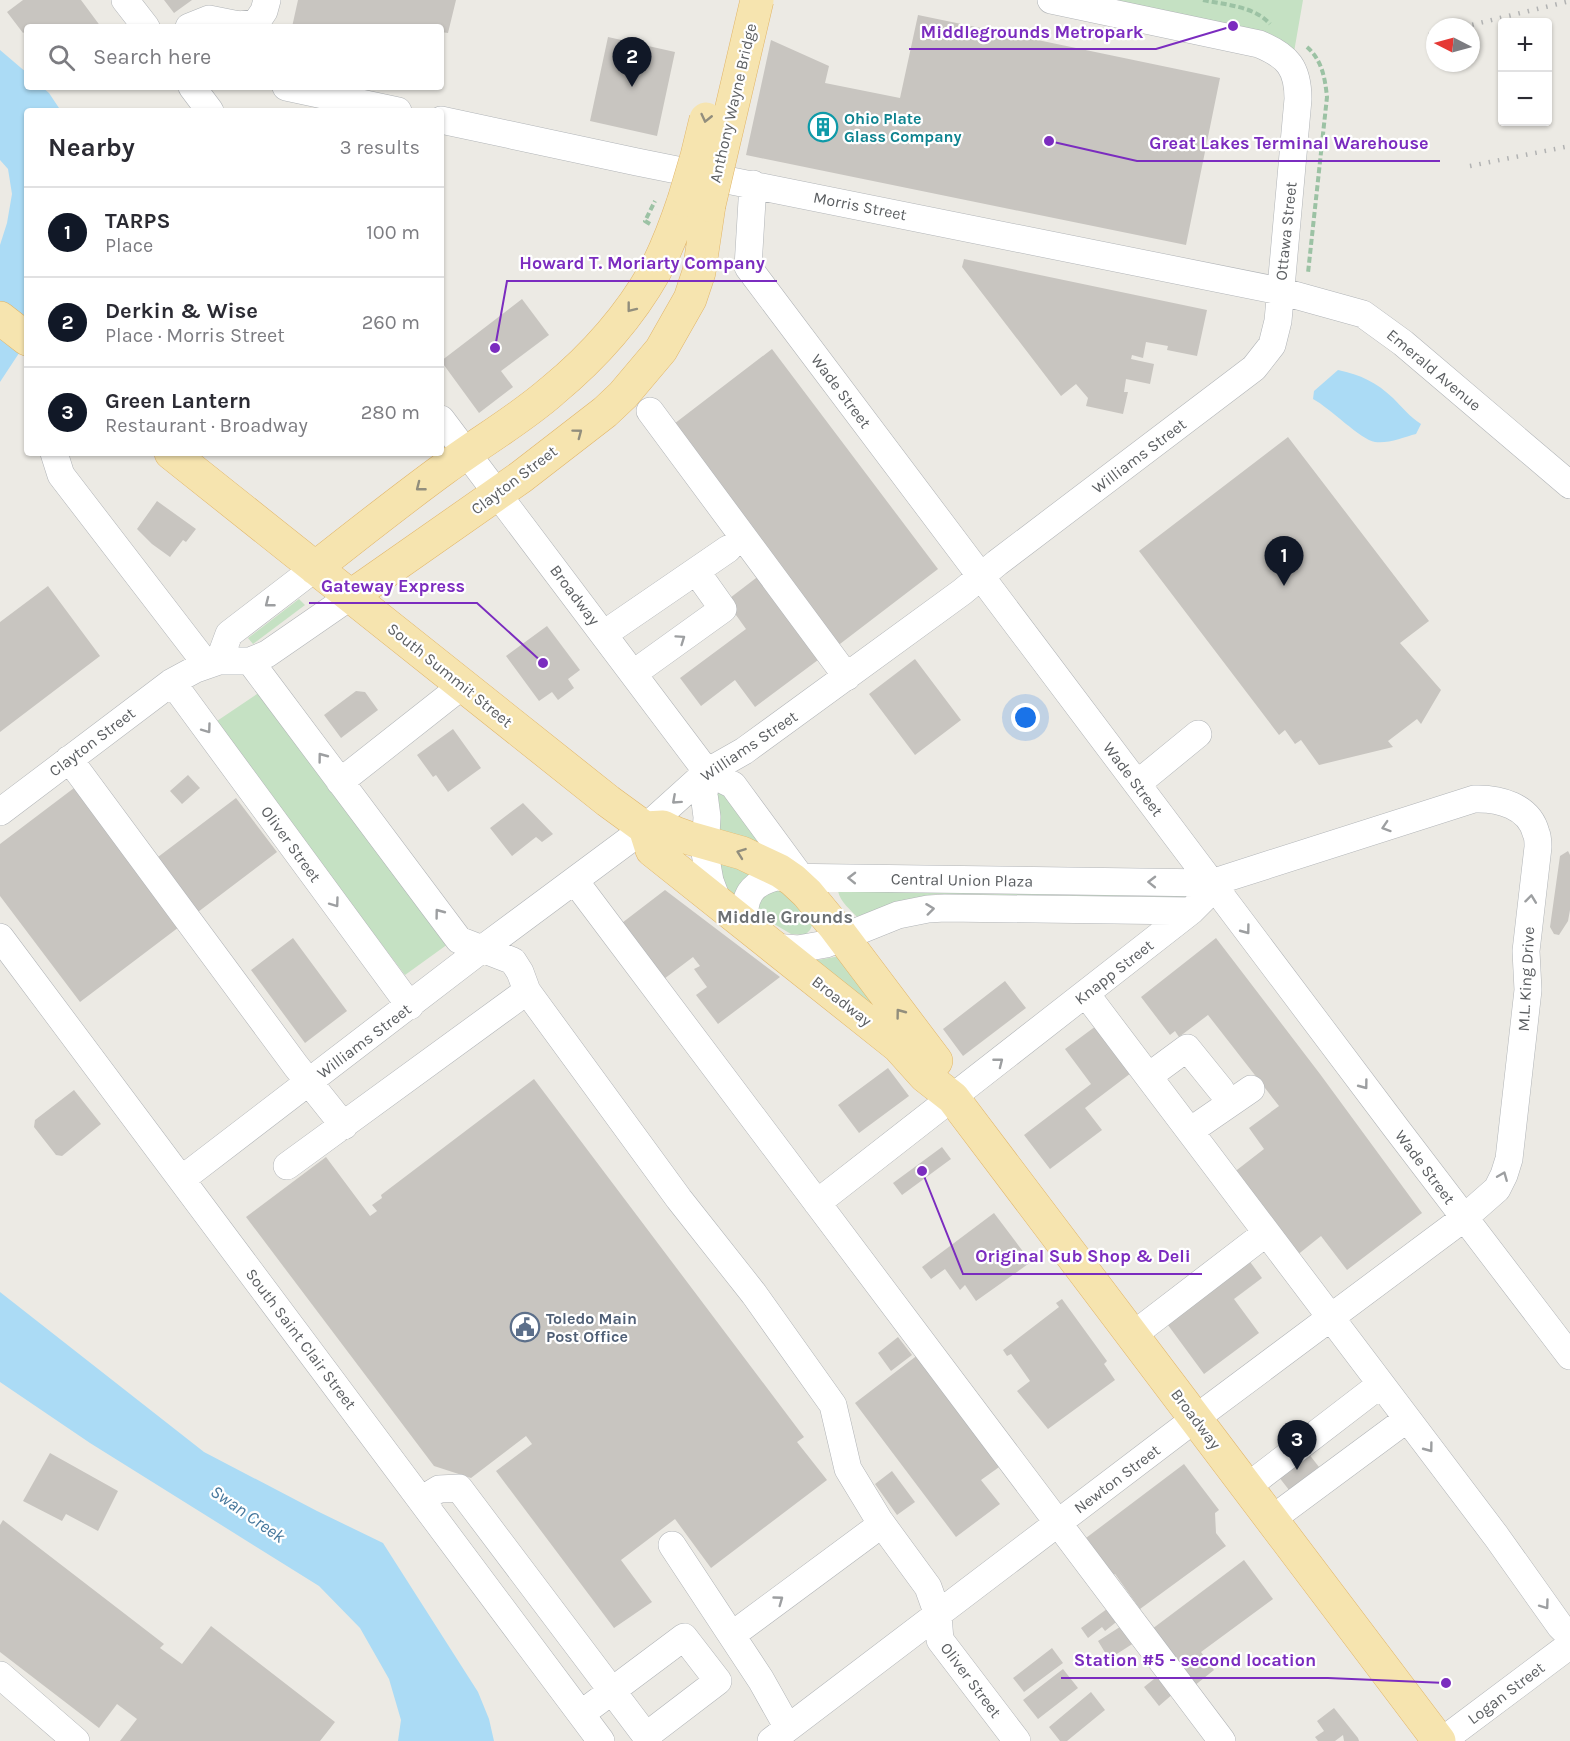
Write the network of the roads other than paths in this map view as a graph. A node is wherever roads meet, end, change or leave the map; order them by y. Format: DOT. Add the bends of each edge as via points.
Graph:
graph roads {
  1 [pos="125,0"];
  2 [pos="267,0"];
  3 [pos="733,0"];
  4 [pos="757,0"];
  5 [pos="1052,0"];
  6 [pos="144,24"];
  7 [pos="196,24"];
  8 [pos="235,24"];
  9 [pos="248,24"];
  10 [pos="194,90"];
  11 [pos="300,90"];
  12 [pos="208,108"];
  13 [pos="384,108"];
  14 [pos="444,121"];
  15 [pos="753,184"];
  16 [pos="696,203"];
  17 [pos="1280,291"];
  18 [pos="0,318"];
  19 [pos="24,337"];
  20 [pos="650,411"];
  21 [pos="444,423"];
  22 [pos="467,452"];
  23 [pos="55,456"];
  24 [pos="175,456"];
  25 [pos="1570,485"];
  26 [pos="498,493"];
  27 [pos="729,549"];
  28 [pos="315,568"];
  29 [pos="696,571"];
  30 [pos="981,576"];
  31 [pos="351,596"];
  32 [pos="604,634"];
  33 [pos="250,661"];
  34 [pos="213,663"];
  35 [pos="634,673"];
  36 [pos="847,677"];
  37 [pos="172,682"];
  38 [pos="463,685"];
  39 [pos="1198,734"];
  40 [pos="69,759"];
  41 [pos="707,772"];
  42 [pos="340,782"];
  43 [pos="1137,784"];
  44 [pos="0,812"];
  45 [pos="645,828"];
  46 [pos="706,842"];
  47 [pos="794,877"];
  48 [pos="575,881"];
  49 [pos="1211,883"];
  50 [pos="718,902"];
  51 [pos="1191,911"];
  52 [pos="744,923"];
  53 [pos="839,932"];
  54 [pos="0,937"];
  55 [pos="774,947"];
  56 [pos="482,950"];
  57 [pos="527,991"];
  58 [pos="1086,993"];
  59 [pos="410,1006"];
  60 [pos="1149,1076"];
  61 [pos="309,1083"];
  62 [pos="1251,1089"];
  63 [pos="1221,1090"];
  64 [pos="953,1098"];
  65 [pos="344,1126"];
  66 [pos="1190,1131"];
  67 [pos="287,1167"];
  68 [pos="182,1179"];
  69 [pos="817,1203"];
  70 [pos="1464,1218"];
  71 [pos="1266,1233"];
  72 [pos="1330,1318"];
  73 [pos="1133,1335"];
  74 [pos="1570,1356"];
  75 [pos="1381,1384"];
  76 [pos="1196,1418"];
  77 [pos="1407,1419"];
  78 [pos="1247,1487"];
  79 [pos="421,1500"];
  80 [pos="1272,1519"];
  81 [pos="1058,1523"];
  82 [pos="882,1524"];
  83 [pos="672,1545"];
  84 [pos="938,1615"];
  85 [pos="732,1635"];
  86 [pos="1570,1636"];
  87 [pos="1570,1645"];
  88 [pos="0,1675"];
  89 [pos="581,1714"];
  90 [pos="790,1733"];
  91 [pos="76,1741"];
  92 [pos="601,1741"];
  93 [pos="1017,1741"];
  94 [pos="1222,1741"];
  95 [pos="1440,1741"];
  1 -- 6 [label="street"];
  2 -- 9 [label="street" via="256,23"];
  3 -- 16 [label="main road, Anthony Wayne Bridge, one-way, bridge" via="697,156"];
  4 -- 16 [label="main road, Anthony Wayne Bridge, bridge"];
  5 -- 17 [label="street, Ottawa Street" via="1259,44 1285,58 1298,83 1298,99"];
  7 -- 8 [label="street" via="209,18"];
  10 -- 12 [label="street"];
  11 -- 13 [label="street"];
  14 -- 15 [label="street, Morris Street"];
  15 -- 17 [label="street, Morris Street"];
  15 -- 30 [label="street, Wade Street" via="748,267"];
  16 -- 22 [label="main road, one-way" via="668,243 637,300 591,355 551,392"];
  26 -- 16 [label="main road, Clayton Street, one-way" via="605,412 661,350 690,298 699,272"];
  17 -- 25 [label="street, Emerald Avenue" via="1363,314 1403,343"];
  17 -- 30 [label="street, Williams Street" via="1272,345 1254,368"];
  18 -- 19 [label="main road"];
  20 -- 36 [label="street"];
  21 -- 22 [label="street, Broadway"];
  22 -- 26 [label="street, Broadway"];
  22 -- 28 [label="main road, one-way"];
  23 -- 34 [label="street" via="61,475"];
  24 -- 28 [label="main road, South Summit Street"];
  26 -- 31 [label="main road, Clayton Street"];
  26 -- 32 [label="street, Broadway"];
  27 -- 29 [label="street"];
  28 -- 31 [label="main road, South Summit Street"];
  28 -- 34 [label="street, one-way" via="229,634"];
  29 -- 32 [label="street"];
  35 -- 29 [label="street, one-way" via="723,609"];
  30 -- 36 [label="street, Williams Street"];
  30 -- 43 [label="street, Wade Street"];
  31 -- 33 [label="street, Clayton Street" via="267,654"];
  31 -- 38 [label="main road, South Summit Street"];
  32 -- 35 [label="street, Broadway"];
  33 -- 34 [label="street, Clayton Street"];
  42 -- 33 [label="street, one-way"];
  34 -- 37 [label="street, Clayton Street"];
  35 -- 41 [label="street, Broadway"];
  36 -- 41 [label="street, Williams Street" via="744,751"];
  37 -- 40 [label="street, Clayton Street"];
  37 -- 59 [label="street, Oliver Street, one-way"];
  38 -- 42 [label="street"];
  38 -- 45 [label="main road, South Summit Street"];
  39 -- 43 [label="street"];
  40 -- 44 [label="street, Clayton Street"];
  40 -- 61 [label="street"];
  41 -- 45 [label="street, Williams Street, one-way"];
  41 -- 46 [label="street"];
  41 -- 47 [label="street, Broadway" via="733,785"];
  56 -- 42 [label="street, one-way" via="459,940"];
  43 -- 49 [label="street, Wade Street"];
  45 -- 46 [label="main road, South Summit Street" via="663,827"];
  45 -- 48 [label="street, Williams Street"];
  45 -- 50 [label="main road, South Summit Street" via="652,850"];
  47 -- 46 [label="main road, South Summit Street, one-way" via="742,853"];
  46 -- 50 [label="street" via="706,862"];
  49 -- 47 [label="street, Central Union Plaza, one-way"];
  47 -- 52 [label="street, Central Union Plaza" via="776,877 756,885 744,908"];
  47 -- 53 [label="main road, South Summit Street"];
  48 -- 56 [label="street, Williams Street"];
  48 -- 69 [label="street"];
  49 -- 51 [label="street, Knapp Street" via="1204,898"];
  49 -- 70 [label="street, Wade Street, one-way"];
  70 -- 49 [label="street, M.L. King Drive, one-way" via="1497,1189 1509,1159 1528,990 1526,951 1538,847 1532,823 1508,804 1474,799"];
  50 -- 52 [label="main road, Broadway"];
  53 -- 51 [label="street, Central Union Plaza, one-way" via="928,909"];
  51 -- 58 [label="street, Knapp Street"];
  52 -- 55 [label="main road, Broadway"];
  53 -- 55 [label="street, Central Union Plaza" via="826,944 798,950"];
  64 -- 53 [label="main road, Broadway, one-way" via="939,1064"];
  54 -- 68 [label="street, South Saint Clair Street"];
  55 -- 64 [label="main road, Broadway" via="898,1046 925,1076"];
  56 -- 57 [label="street, Oliver Street" via="513,961"];
  56 -- 59 [label="street, Williams Street"];
  57 -- 65 [label="street"];
  57 -- 82 [label="street, Oliver Street" via="833,1405 848,1469"];
  58 -- 60 [label="street"];
  64 -- 58 [label="street, Knapp Street, one-way"];
  59 -- 61 [label="street, Williams Street"];
  60 -- 63 [label="street" via="1187,1048"];
  60 -- 66 [label="street"];
  61 -- 65 [label="street"];
  61 -- 68 [label="street, Williams Street"];
  62 -- 66 [label="street"];
  64 -- 69 [label="street, Knapp Street"];
  64 -- 73 [label="main road, Broadway"];
  65 -- 67 [label="street"];
  66 -- 71 [label="street"];
  68 -- 79 [label="street, South Saint Clair Street"];
  69 -- 81 [label="street"];
  70 -- 72 [label="street, Newton Street"];
  70 -- 74 [label="street, Wade Street"];
  71 -- 72 [label="street"];
  71 -- 73 [label="street"];
  72 -- 75 [label="street"];
  72 -- 76 [label="street, Newton Street"];
  73 -- 76 [label="main road, Broadway"];
  75 -- 77 [label="street"];
  75 -- 78 [label="street"];
  76 -- 78 [label="main road, Broadway"];
  76 -- 81 [label="street, Newton Street"];
  77 -- 80 [label="street"];
  77 -- 86 [label="street, one-way"];
  78 -- 80 [label="main road, Broadway"];
  79 -- 89 [label="street, South Saint Clair Street"];
  79 -- 89 [label="street" via="440,1489 459,1488 613,1690"];
  80 -- 95 [label="main road, Broadway"];
  81 -- 84 [label="street, Newton Street"];
  81 -- 94 [label="street"];
  82 -- 84 [label="street, Oliver Street" via="928,1587"];
  85 -- 82 [label="street, one-way"];
  83 -- 85 [label="street"];
  84 -- 90 [label="street, Newton Street"];
  84 -- 93 [label="street, Oliver Street" via="940,1640"];
  85 -- 90 [label="street"];
  87 -- 95 [label="street, Logan Street"];
  88 -- 91 [label="street"];
  89 -- 92 [label="street, South Saint Clair Street"];
}
